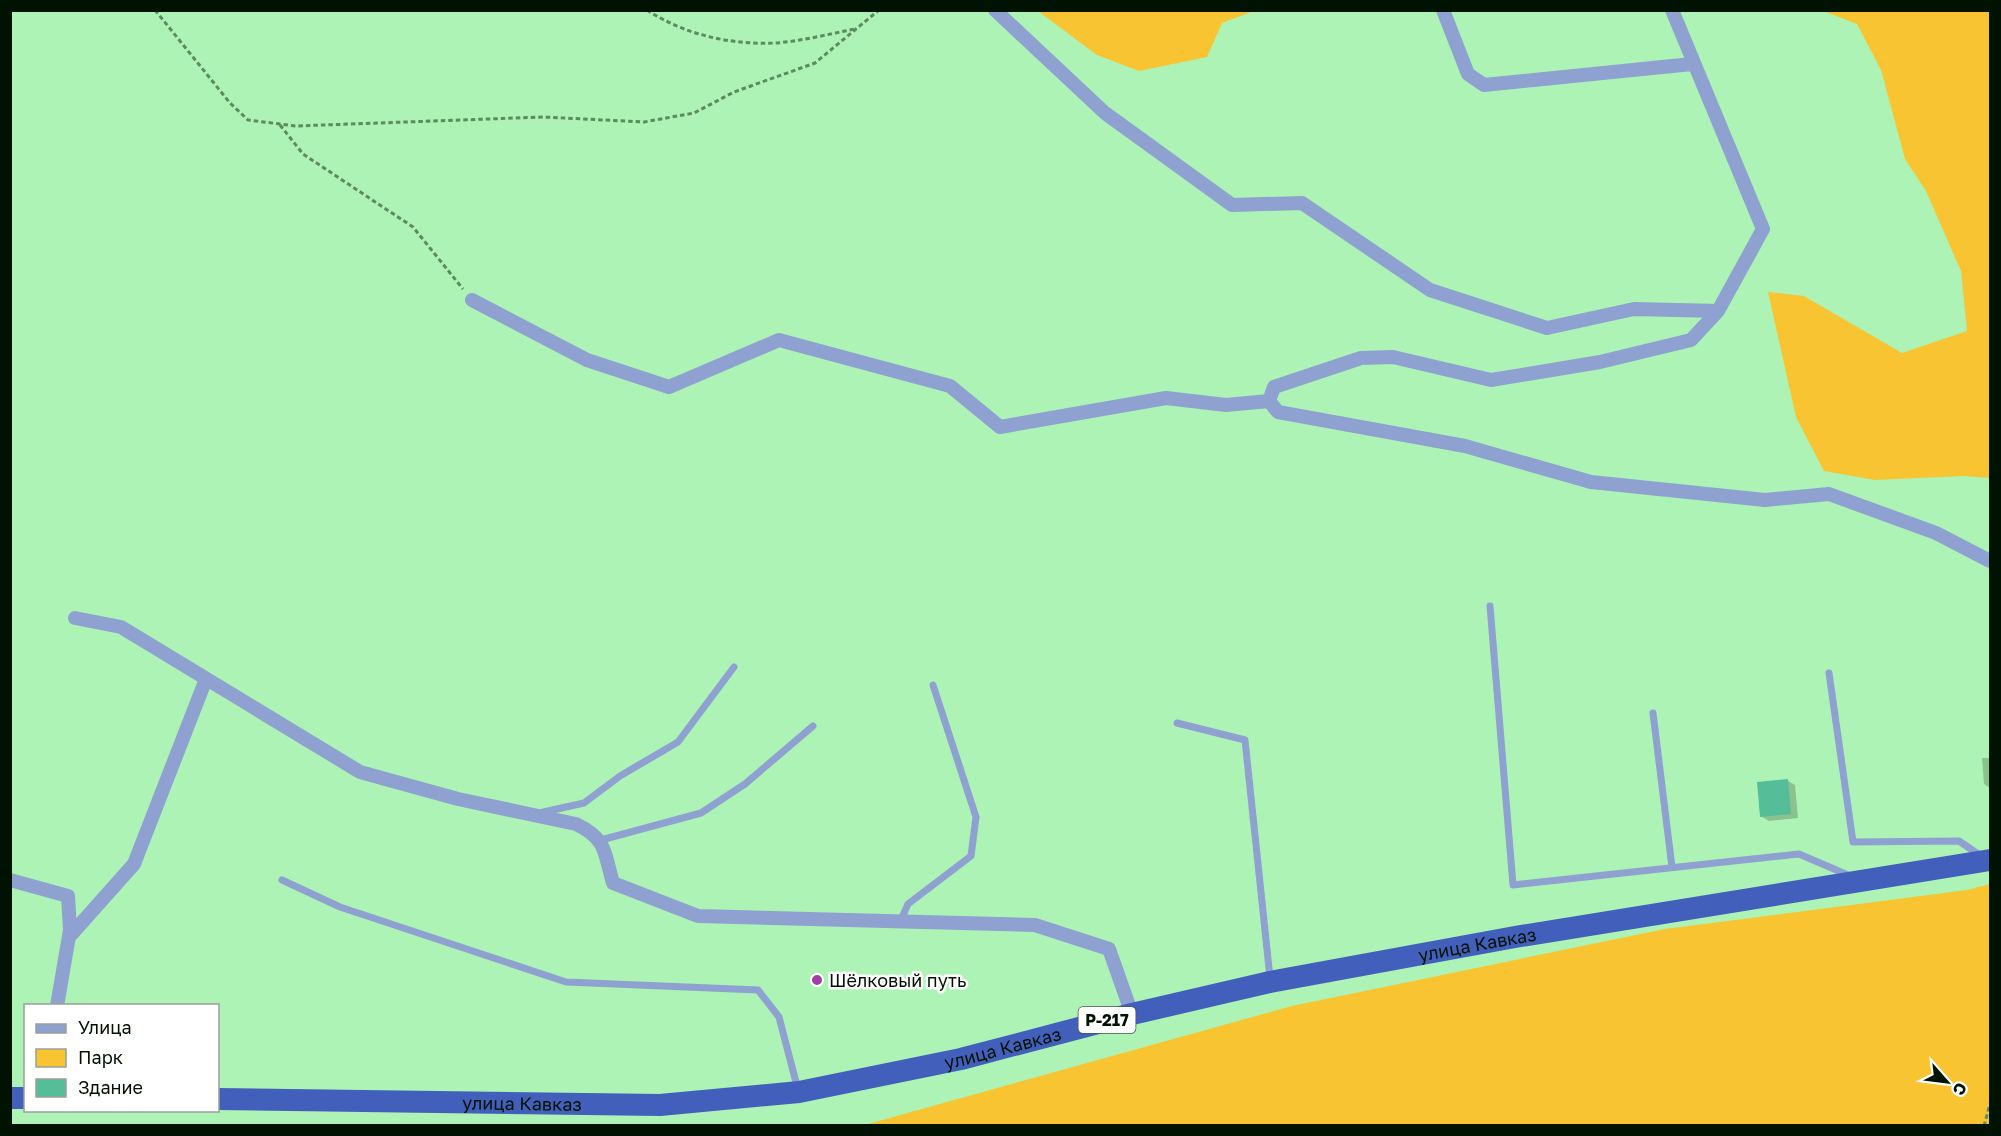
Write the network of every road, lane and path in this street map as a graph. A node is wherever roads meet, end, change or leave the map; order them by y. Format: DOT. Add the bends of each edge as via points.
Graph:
graph roads {
  1 [pos="155,10"];
  2 [pos="647,10"];
  3 [pos="879,10"];
  4 [pos="995,10"];
  5 [pos="1443,10"];
  6 [pos="1672,10"];
  7 [pos="857,29"];
  8 [pos="1692,64"];
  9 [pos="279,124"];
  10 [pos="472,300"];
  11 [pos="1718,311"];
  12 [pos="1269,401"];
  13 [pos="1990,561"];
  14 [pos="1490,606"];
  15 [pos="75,618"];
  16 [pos="734,667"];
  17 [pos="1830,673"];
  18 [pos="206,678"];
  19 [pos="933,685"];
  20 [pos="1653,713"];
  21 [pos="1177,723"];
  22 [pos="813,726"];
  23 [pos="530,814"];
  24 [pos="601,840"];
  25 [pos="1990,860"];
  26 [pos="1672,867"];
  27 [pos="10,880"];
  28 [pos="282,880"];
  29 [pos="1859,880"];
  30 [pos="899,923"];
  31 [pos="69,937"];
  32 [pos="1270,982"];
  33 [pos="57,1004"];
  34 [pos="1132,1014"];
  35 [pos="799,1092"];
  36 [pos="219,1100"];
  37 [pos="1990,1104"];
  38 [pos="1984,1125"];
  1 -- 9 [label="path" via="248,120"];
  2 -- 7 [label="path" via="673,27 720,39 776,43"];
  3 -- 7 [label="path"];
  4 -- 11 [label="street" via="1105,113 1232,205 1302,202 1430,290 1547,328 1634,309"];
  5 -- 8 [label="street" via="1468,74 1484,85"];
  6 -- 8 [label="street"];
  7 -- 9 [label="path" via="815,63 744,88 694,113 644,122 543,117"];
  8 -- 11 [label="street" via="1763,229"];
  9 -- 10 [label="path" via="303,154 413,227"];
  10 -- 12 [label="street" via="587,360 669,387 779,340 950,386 1000,427 1166,398 1226,405"];
  11 -- 12 [label="street" via="1691,340 1600,362 1491,380 1393,357 1362,358 1274,387"];
  12 -- 13 [label="street" via="1278,412 1465,446 1591,482 1765,500 1829,494 1936,533"];
  14 -- 26 [label="lane" via="1514,885"];
  15 -- 18 [label="street" via="121,627"];
  16 -- 23 [label="lane" via="678,742 620,776 585,803"];
  17 -- 25 [label="lane" via="1853,842 1959,841"];
  18 -- 23 [label="street" via="360,772"];
  18 -- 31 [label="street" via="134,864"];
  19 -- 30 [label="lane" via="976,817 971,856 908,904"];
  20 -- 26 [label="lane"];
  21 -- 32 [label="lane" via="1245,740"];
  22 -- 24 [label="lane" via="745,784 701,813"];
  23 -- 24 [label="street" via="576,824"];
  24 -- 30 [label="street" via="613,883 698,916"];
  25 -- 29 [label="highway, улица Кавказ / Р-217"];
  26 -- 29 [label="lane" via="1799,854"];
  27 -- 31 [label="street" via="68,896"];
  28 -- 35 [label="lane" via="340,907 566,982 758,990 779,1017"];
  29 -- 32 [label="highway, улица Кавказ / Р-217"];
  30 -- 34 [label="street" via="1035,925 1109,949"];
  31 -- 33 [label="street"];
  32 -- 34 [label="highway, улица Кавказ / Р-217"];
  34 -- 35 [label="highway, улица Кавказ / Р-217" via="961,1059"];
  35 -- 36 [label="highway, улица Кавказ / Р-217" via="660,1105"];
  37 -- 38 [label="path"];
}
